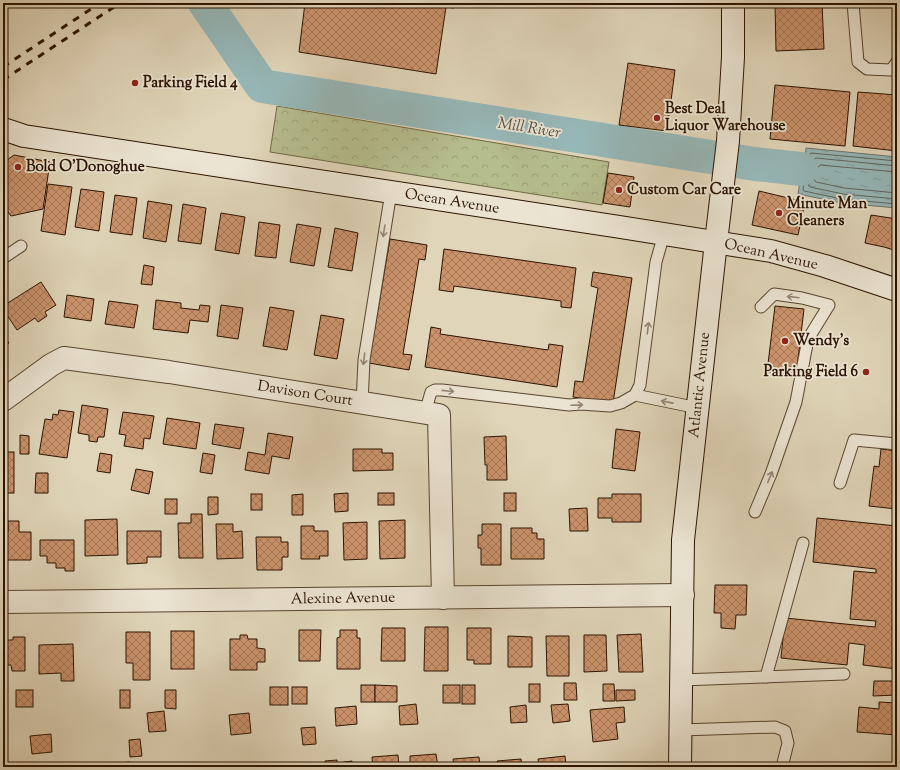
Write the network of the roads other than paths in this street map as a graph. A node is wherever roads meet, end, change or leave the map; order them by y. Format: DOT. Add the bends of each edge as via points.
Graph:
graph roads {
  1 [pos="733,3"];
  2 [pos="853,3"];
  3 [pos="897,62"];
  4 [pos="3,129"];
  5 [pos="390,192"];
  6 [pos="664,234"];
  7 [pos="716,242"];
  8 [pos="21,246"];
  9 [pos="3,258"];
  10 [pos="897,290"];
  11 [pos="762,307"];
  12 [pos="636,396"];
  13 [pos="3,400"];
  14 [pos="362,403"];
  15 [pos="698,408"];
  16 [pos="425,413"];
  17 [pos="897,444"];
  18 [pos="840,484"];
  19 [pos="755,512"];
  20 [pos="804,543"];
  21 [pos="682,594"];
  22 [pos="443,598"];
  23 [pos="3,602"];
  24 [pos="844,674"];
  25 [pos="766,677"];
  26 [pos="681,680"];
  27 [pos="681,730"];
  28 [pos="680,767"];
  29 [pos="782,767"];
  1 -- 7 [label="main road, Atlantic Avenue" via="733,58 728,140"];
  2 -- 3 [label="lane" via="858,62 867,69 891,70"];
  4 -- 5 [label="main road, Ocean Avenue" via="24,136"];
  5 -- 6 [label="main road, Ocean Avenue"];
  5 -- 14 [label="lane, one-way" via="364,360"];
  6 -- 7 [label="main road, Ocean Avenue"];
  12 -- 6 [label="lane, one-way" via="640,385 656,262"];
  7 -- 10 [label="main road, Ocean Avenue" via="770,251"];
  7 -- 15 [label="main road, Atlantic Avenue"];
  8 -- 9 [label="lane"];
  19 -- 11 [label="lane, one-way" via="772,474 796,402 808,339 829,305 774,294"];
  15 -- 12 [label="lane, one-way"];
  16 -- 12 [label="lane, one-way" via="431,392 435,390 569,405 610,406"];
  13 -- 14 [label="main road, Davison Court" via="50,365 64,358"];
  14 -- 16 [label="main road, Davison Court"];
  15 -- 21 [label="main road, Atlantic Avenue" via="684,540"];
  16 -- 22 [label="main road, Davison Court" via="439,415"];
  17 -- 18 [label="lane" via="854,440"];
  20 -- 25 [label="lane"];
  21 -- 22 [label="main road, Alexine Avenue"];
  21 -- 26 [label="main road, Atlantic Avenue"];
  22 -- 23 [label="main road, Alexine Avenue"];
  24 -- 25 [label="lane"];
  25 -- 26 [label="lane"];
  26 -- 27 [label="main road, Atlantic Avenue"];
  27 -- 28 [label="main road, Atlantic Avenue"];
  27 -- 29 [label="lane" via="775,727 785,731 788,743"];
}
